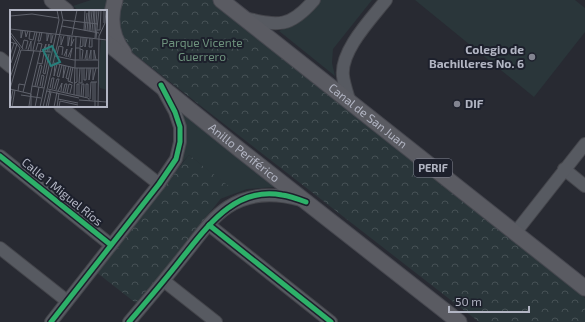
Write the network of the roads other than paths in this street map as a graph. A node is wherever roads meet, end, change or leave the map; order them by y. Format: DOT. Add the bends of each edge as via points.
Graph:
graph roads {
  1 [pos="52,0"];
  2 [pos="115,0"];
  3 [pos="221,0"];
  4 [pos="314,0"];
  5 [pos="386,0"];
  6 [pos="65,10"];
  7 [pos="242,18"];
  8 [pos="107,43"];
  9 [pos="0,58"];
  10 [pos="133,63"];
  11 [pos="10,66"];
  12 [pos="161,85"];
  13 [pos="350,103"];
  14 [pos="61,107"];
  15 [pos="585,144"];
  16 [pos="0,156"];
  17 [pos="564,170"];
  18 [pos="159,184"];
  19 [pos="585,186"];
  20 [pos="306,202"];
  21 [pos="209,225"];
  22 [pos="515,233"];
  23 [pos="111,245"];
  24 [pos="0,248"];
  25 [pos="164,281"];
  26 [pos="585,288"];
  27 [pos="67,301"];
  28 [pos="51,322"];
  29 [pos="129,322"];
  30 [pos="216,322"];
  31 [pos="331,322"];
  32 [pos="459,322"];
  1 -- 6 [label="main road"];
  2 -- 10 [label="main road" via="111,23 117,44"];
  3 -- 7 [label="main road, Canal de San Juan / PERIF"];
  4 -- 7 [label="street" via="304,12 288,22 270,24"];
  5 -- 13 [label="street" via="348,53 343,75"];
  7 -- 13 [label="main road, Canal de San Juan / PERIF"];
  8 -- 10 [label="main road, Anillo Periférico"];
  9 -- 11 [label="street"];
  10 -- 12 [label="main road, Anillo Periférico"];
  12 -- 18 [label="street" via="175,112 180,127 180,142 176,159"];
  12 -- 20 [label="main road, Anillo Periférico"];
  13 -- 22 [label="main road, Canal de San Juan / PERIF"];
  14 -- 18 [label="street"];
  15 -- 17 [label="street"];
  16 -- 23 [label="street, Calle 1 Miguel Ríos"];
  17 -- 19 [label="street"];
  17 -- 22 [label="street"];
  18 -- 23 [label="street"];
  20 -- 21 [label="street" via="281,194 244,199 228,207"];
  20 -- 32 [label="main road, Anillo Periférico"];
  21 -- 25 [label="street"];
  21 -- 31 [label="street"];
  22 -- 26 [label="main road, PERIF"];
  23 -- 27 [label="street"];
  24 -- 27 [label="street"];
  25 -- 29 [label="street"];
  25 -- 30 [label="street"];
  27 -- 28 [label="street"];
}
